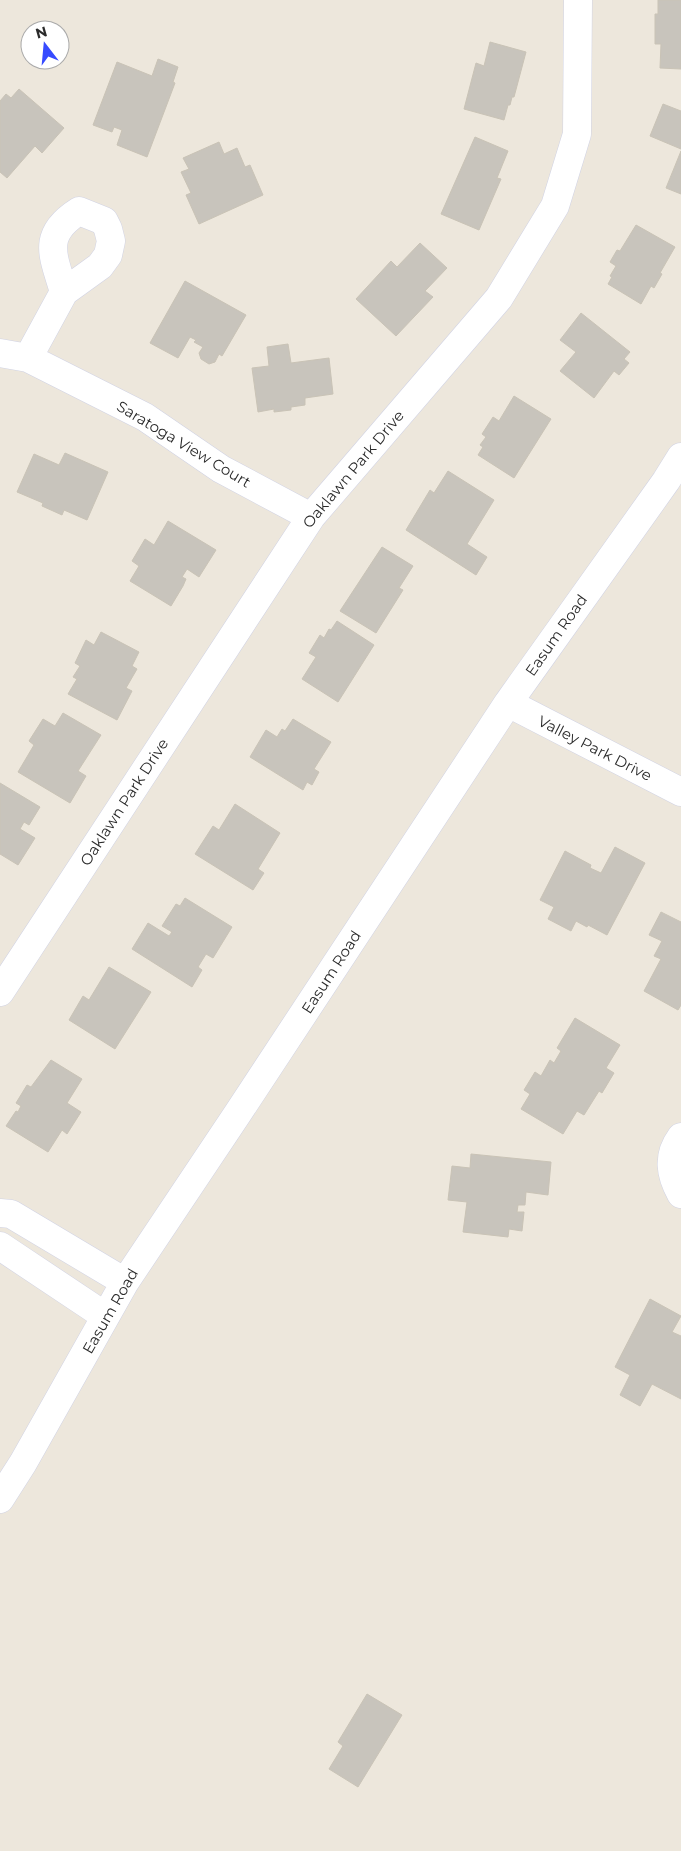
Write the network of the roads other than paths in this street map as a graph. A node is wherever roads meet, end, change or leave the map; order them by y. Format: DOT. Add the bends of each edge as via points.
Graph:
graph roads {
  1 [pos="578,0"];
  2 [pos="64,292"];
  3 [pos="0,353"];
  4 [pos="28,358"];
  5 [pos="681,457"];
  6 [pos="311,517"];
  7 [pos="508,703"];
  8 [pos="681,792"];
  9 [pos="0,992"];
  10 [pos="681,1136"];
  11 [pos="681,1194"];
  12 [pos="0,1212"];
  13 [pos="0,1246"];
  14 [pos="125,1282"];
  15 [pos="105,1316"];
  16 [pos="0,1499"];
  1 -- 6 [label="street, Oaklawn Park Drive" via="577,134 555,206 499,298"];
  2 -- 4 [label="street"];
  3 -- 4 [label="street, Saratoga View Court"];
  4 -- 6 [label="street, Saratoga View Court" via="145,417 221,469"];
  5 -- 7 [label="street, Easum Road"];
  6 -- 9 [label="street, Oaklawn Park Drive"];
  7 -- 8 [label="street, Valley Park Drive"];
  7 -- 14 [label="street, Easum Road"];
  10 -- 11 [label="street" via="671,1159 672,1176"];
  12 -- 14 [label="street" via="10,1214"];
  13 -- 15 [label="street"];
  14 -- 15 [label="street, Easum Road"];
  15 -- 16 [label="street, Easum Road"];
}
